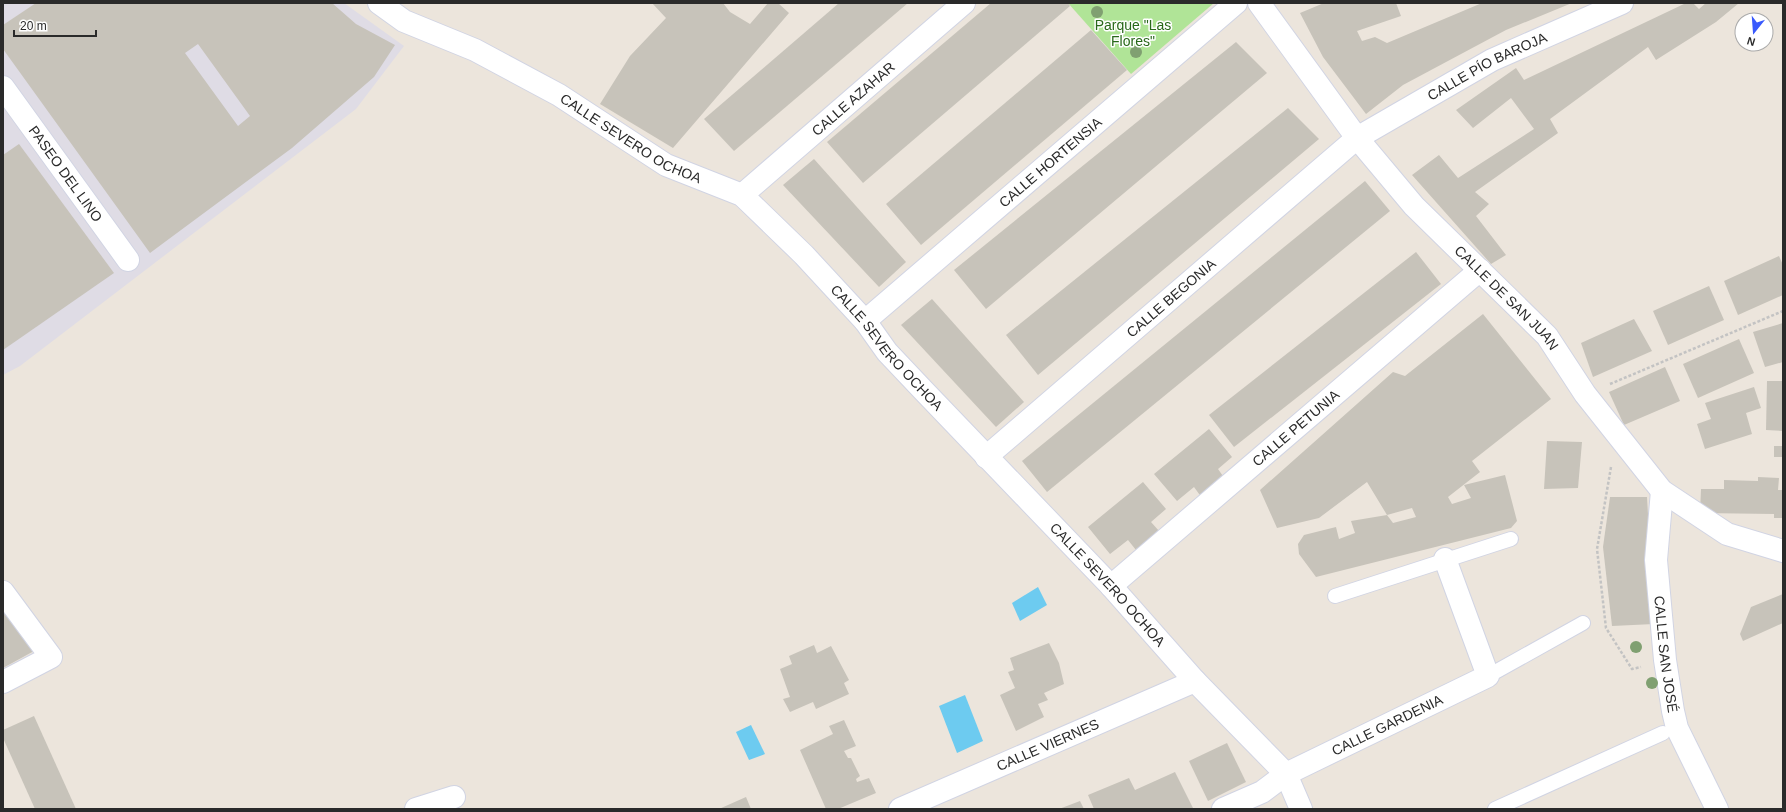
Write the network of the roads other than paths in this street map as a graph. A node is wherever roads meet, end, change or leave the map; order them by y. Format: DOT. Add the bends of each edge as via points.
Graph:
graph roads {
  1 [pos="379,3"];
  2 [pos="964,3"];
  3 [pos="1236,3"];
  4 [pos="1259,3"];
  5 [pos="1622,3"];
  6 [pos="3,87"];
  7 [pos="1357,138"];
  8 [pos="742,194"];
  9 [pos="128,260"];
  10 [pos="1480,270"];
  11 [pos="865,321"];
  12 [pos="986,457"];
  13 [pos="1662,491"];
  14 [pos="1511,539"];
  15 [pos="1783,551"];
  16 [pos="1445,559"];
  17 [pos="1111,586"];
  18 [pos="3,592"];
  19 [pos="1335,596"];
  20 [pos="1583,623"];
  21 [pos="1488,676"];
  22 [pos="1195,680"];
  23 [pos="3,682"];
  24 [pos="1663,733"];
  25 [pos="1286,774"];
  26 [pos="454,797"];
  27 [pos="1714,808"];
  28 [pos="416,809"];
  29 [pos="900,809"];
  30 [pos="1223,809"];
  31 [pos="1301,809"];
  32 [pos="1495,809"];
  1 -- 8 [label="street, CALLE SEVERO OCHOA" via="404,21 475,50 559,95 666,165"];
  2 -- 8 [label="street, CALLE AZAHAR"];
  3 -- 11 [label="street, CALLE HORTENSIA"];
  4 -- 7 [label="street, CALLE DE SAN JUAN"];
  5 -- 7 [label="street, CALLE PÍO BAROJA" via="1492,60"];
  6 -- 9 [label="street, PASEO DEL LINO"];
  7 -- 10 [label="street, CALLE DE SAN JUAN" via="1414,206"];
  7 -- 12 [label="street, CALLE BEGONIA"];
  8 -- 11 [label="street, CALLE SEVERO OCHOA" via="804,255"];
  10 -- 13 [label="street, CALLE DE SAN JUAN" via="1547,336 1585,394"];
  10 -- 17 [label="street, CALLE PETUNIA"];
  11 -- 12 [label="street, CALLE SEVERO OCHOA" via="887,352"];
  12 -- 17 [label="street, CALLE SEVERO OCHOA"];
  13 -- 15 [label="street, CALLE DE SAN JUAN" via="1727,534"];
  13 -- 27 [label="street, CALLE SAN JOSÉ" via="1656,560 1665,660 1673,710 1677,728"];
  14 -- 16 [label="lane"];
  16 -- 19 [label="lane"];
  16 -- 21 [label="street"];
  17 -- 22 [label="street, CALLE SEVERO OCHOA"];
  18 -- 23 [label="street" via="51,657"];
  20 -- 21 [label="lane, CALLE GARDENIA"];
  21 -- 25 [label="street, CALLE GARDENIA"];
  22 -- 25 [label="street, CALLE SEVERO OCHOA"];
  22 -- 29 [label="street, CALLE VIERNES"];
  24 -- 32 [label="lane"];
  25 -- 30 [label="street, CALLE GARDENIA" via="1262,792"];
  25 -- 31 [label="street, CALLE SEVERO OCHOA"];
  26 -- 28 [label="street"];
}
